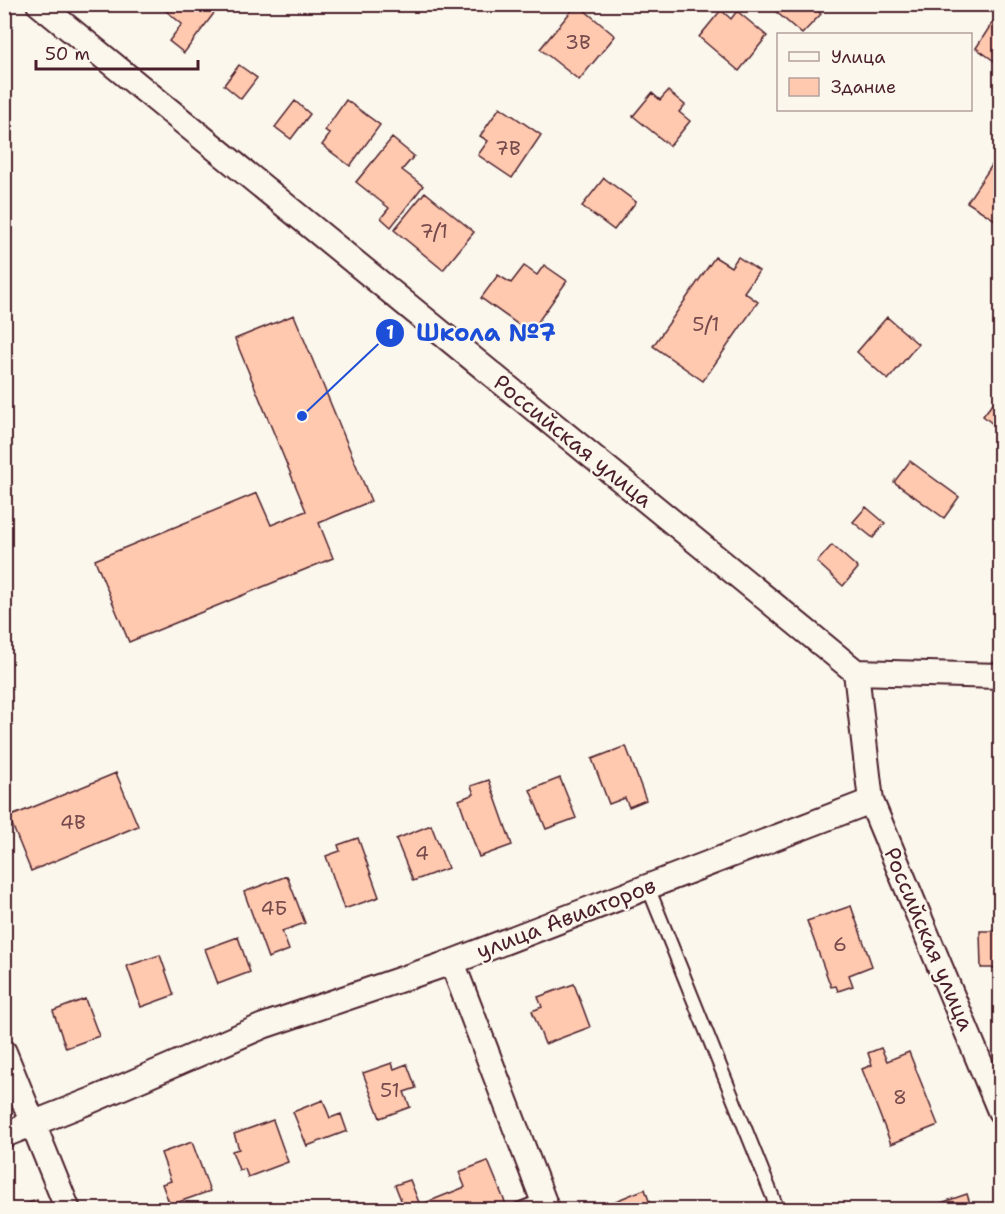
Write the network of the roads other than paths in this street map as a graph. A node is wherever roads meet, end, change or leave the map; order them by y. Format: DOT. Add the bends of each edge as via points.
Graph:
graph roads {
  1 [pos="39,4"];
  2 [pos="856,672"];
  3 [pos="1000,676"];
  4 [pos="871,801"];
  5 [pos="648,887"];
  6 [pos="452,962"];
  7 [pos="4,1052"];
  8 [pos="1000,1111"];
  9 [pos="33,1124"];
  10 [pos="4,1135"];
  11 [pos="545,1205"];
  12 [pos="68,1209"];
  13 [pos="519,1209"];
  14 [pos="778,1209"];
  1 -- 2 [label="street, Российская улица"];
  2 -- 3 [label="street"];
  2 -- 4 [label="street"];
  4 -- 5 [label="street, улица Авиаторов"];
  4 -- 8 [label="street, Российская улица"];
  5 -- 6 [label="street, улица Авиаторов"];
  5 -- 14 [label="lane"];
  6 -- 9 [label="street, улица Авиаторов" via="263,1026"];
  6 -- 11 [label="street"];
  7 -- 9 [label="street"];
  9 -- 10 [label="street, улица Авиаторов"];
  9 -- 12 [label="street"];
  11 -- 13 [label="lane"];
}
